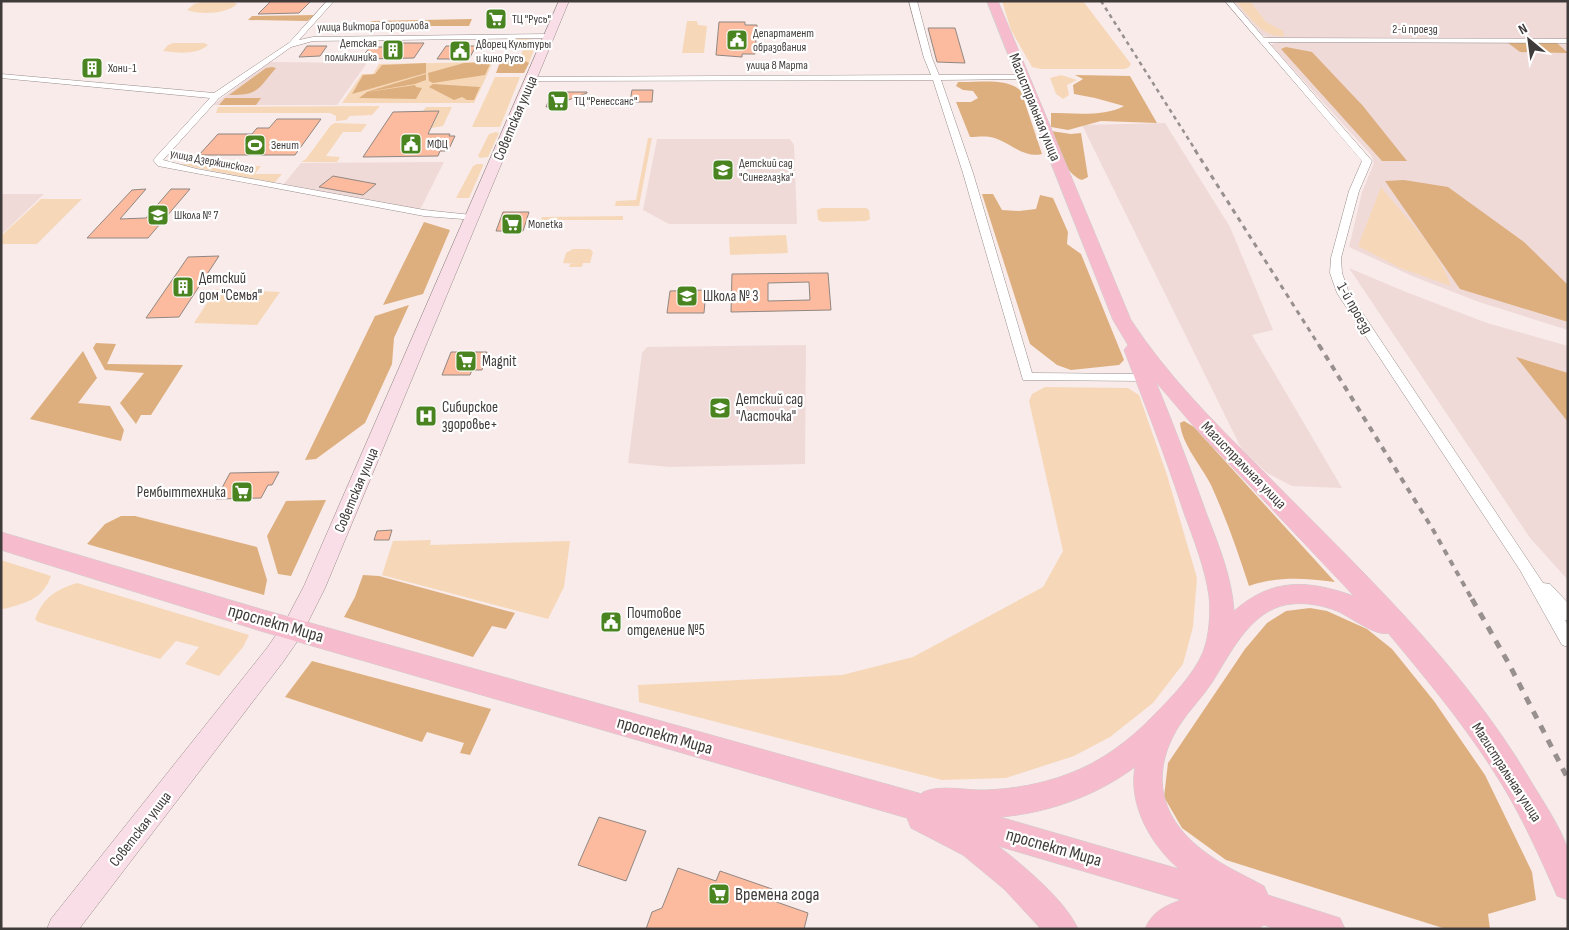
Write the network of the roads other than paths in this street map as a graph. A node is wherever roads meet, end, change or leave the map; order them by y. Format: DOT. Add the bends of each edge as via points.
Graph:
graph roads {
  1 [pos="331,1"];
  2 [pos="564,1"];
  3 [pos="913,1"];
  4 [pos="992,1"];
  5 [pos="1228,1"];
  6 [pos="549,36"];
  7 [pos="1262,40"];
  8 [pos="1568,41"];
  9 [pos="288,45"];
  10 [pos="1,76"];
  11 [pos="936,77"];
  12 [pos="1023,77"];
  13 [pos="531,79"];
  14 [pos="216,96"];
  15 [pos="472,218"];
  16 [pos="1122,320"];
  17 [pos="1144,378"];
  18 [pos="1,541"];
  19 [pos="1525,566"];
  20 [pos="1568,614"];
  21 [pos="293,629"];
  22 [pos="1568,640"];
  23 [pos="1418,651"];
  24 [pos="1216,652"];
  25 [pos="1173,713"];
  26 [pos="876,795"];
  27 [pos="1568,885"];
  28 [pos="1293,918"];
  29 [pos="61,929"];
  30 [pos="1062,929"];
  31 [pos="1161,929"];
  32 [pos="1329,929"];
  1 -- 9 [label="street"];
  2 -- 6 [label="main road, Советская улица"];
  3 -- 11 [label="street"];
  4 -- 12 [label="main road, Магистральная улица"];
  5 -- 7 [label="street, 1-й проезд"];
  6 -- 9 [label="street, улица Виктора Городилова" via="313,39"];
  6 -- 13 [label="main road, Советская улица"];
  7 -- 8 [label="street, 2-й проезд"];
  7 -- 19 [label="street, 1-й проезд" via="1367,161 1354,191 1336,258 1336,273 1343,293"];
  9 -- 14 [label="street, улица Виктора Городилова"];
  10 -- 14 [label="street"];
  11 -- 12 [label="street, улица 8 Марта"];
  11 -- 13 [label="street, улица 8 Марта"];
  11 -- 17 [label="street" via="968,173 1027,377"];
  12 -- 16 [label="main road, Магистральная улица"];
  13 -- 15 [label="main road, Советская улица"];
  14 -- 15 [label="street, улица Дзержинского" via="158,162 386,206"];
  15 -- 21 [label="main road, Советская улица" via="314,588"];
  16 -- 17 [label="main road"];
  16 -- 23 [label="main road, Магистральная улица" via="1146,357 1182,400"];
  17 -- 24 [label="main road" via="1214,566 1222,617"];
  18 -- 21 [label="main road, проспект Мира"];
  19 -- 20 [label="street, 1-й проезд"];
  19 -- 22 [label="street, 1-й проезд"];
  21 -- 26 [label="main road, проспект Мира"];
  21 -- 29 [label="main road, Советская улица"];
  23 -- 24 [label="main road" via="1384,624 1351,605 1319,594 1302,593 1267,600 1252,610"];
  23 -- 27 [label="main road, Магистральная улица" via="1466,709 1518,785 1539,821"];
  24 -- 25 [label="main road"];
  25 -- 26 [label="main road" via="1138,748 1109,770 1044,796 974,805"];
  25 -- 28 [label="main road" via="1155,746 1148,770 1147,787 1162,829 1205,871"];
  26 -- 28 [label="main road, проспект Мира"];
  26 -- 30 [label="main road" via="973,845 1015,878"];
  28 -- 31 [label="main road" via="1205,912 1180,916"];
  28 -- 32 [label="main road, проспект Мира"];
}
